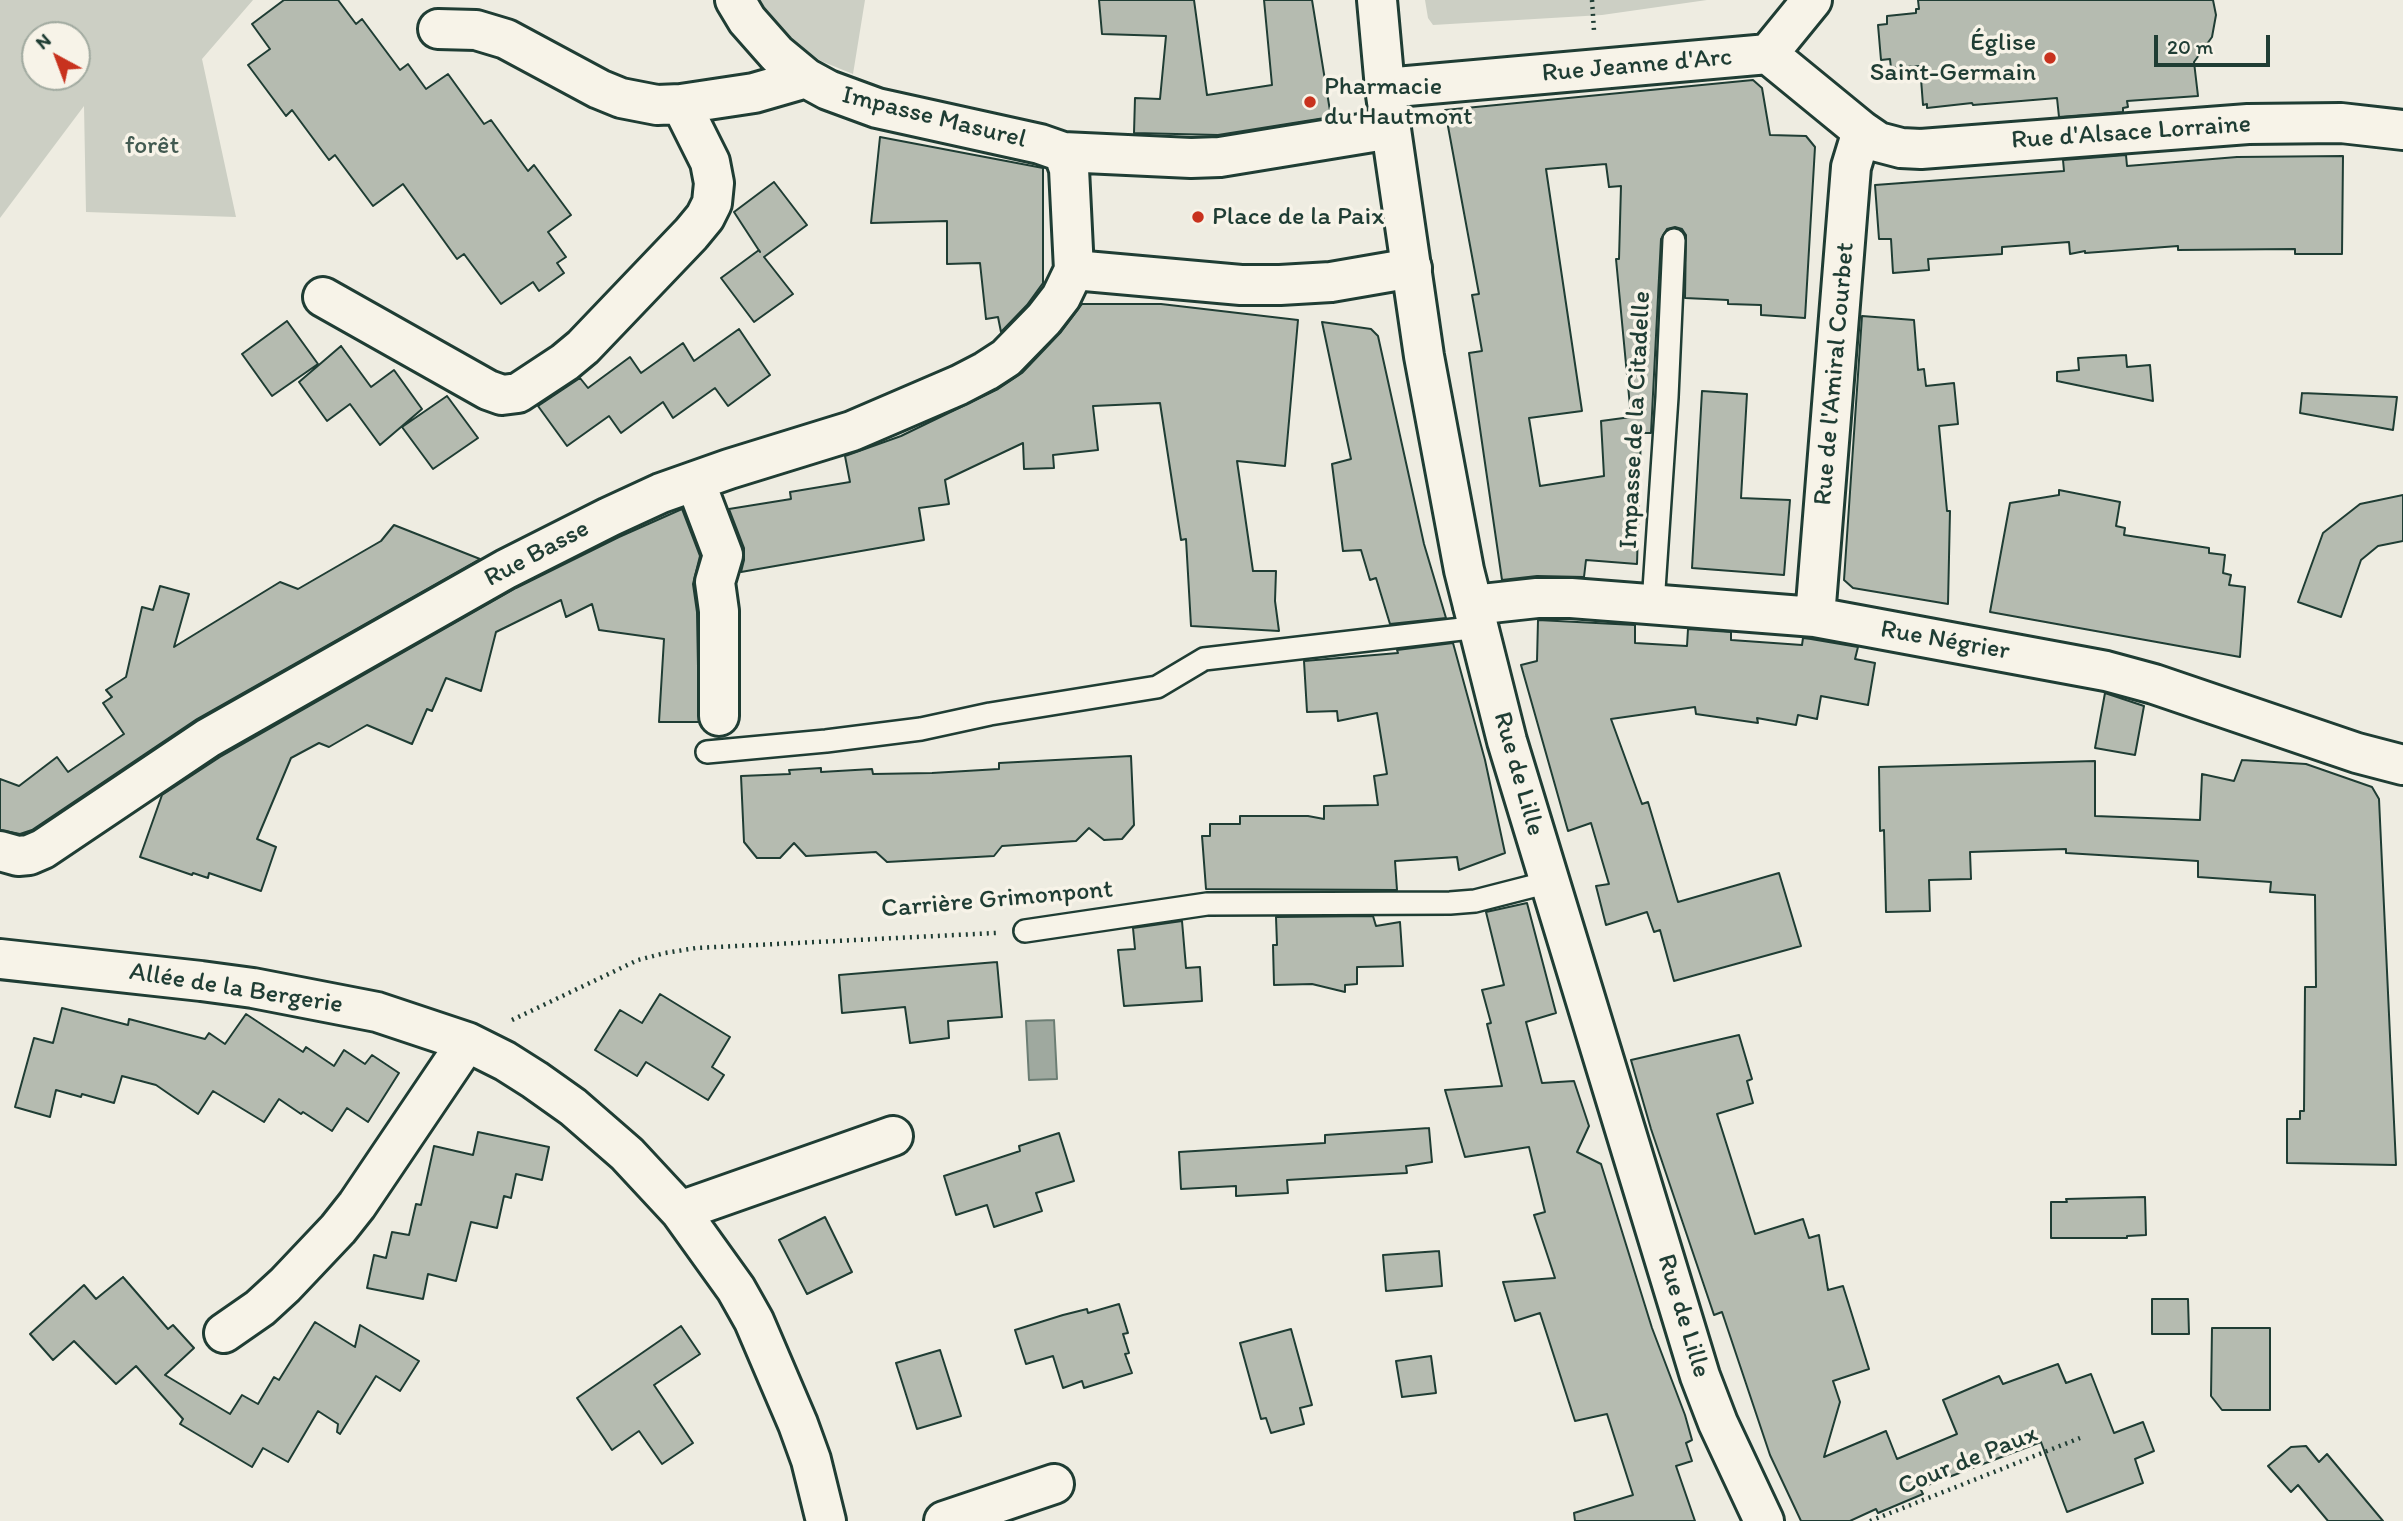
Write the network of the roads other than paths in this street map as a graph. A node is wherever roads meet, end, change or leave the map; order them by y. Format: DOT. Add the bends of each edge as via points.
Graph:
graph roads {
  1 [pos="735,0"];
  2 [pos="1377,0"];
  3 [pos="1812,0"];
  4 [pos="438,29"];
  5 [pos="1768,54"];
  6 [pos="806,78"];
  7 [pos="1385,88"];
  8 [pos="681,104"];
  9 [pos="1391,128"];
  10 [pos="2403,130"];
  11 [pos="1862,131"];
  12 [pos="1063,152"];
  13 [pos="1674,240"];
  14 [pos="1412,268"];
  15 [pos="1074,270"];
  16 [pos="323,297"];
  17 [pos="695,481"];
  18 [pos="1653,604"];
  19 [pos="1476,616"];
  20 [pos="1815,617"];
  21 [pos="719,716"];
  22 [pos="707,752"];
  23 [pos="2403,765"];
  24 [pos="0,850"];
  25 [pos="1549,882"];
  26 [pos="1024,930"];
  27 [pos="0,959"];
  28 [pos="467,1042"];
  29 [pos="893,1136"];
  30 [pos="680,1212"];
  31 [pos="225,1334"];
  32 [pos="1054,1483"];
  33 [pos="1756,1519"];
  34 [pos="825,1521"];
  35 [pos="944,1521"];
  1 -- 6 [label="street, Impasse Masurel" via="760,36"];
  2 -- 7 [label="street, Rue de Lille"];
  3 -- 5 [label="street"];
  4 -- 8 [label="street" via="493,34 621,99"];
  5 -- 7 [label="street, Rue Jeanne d'Arc"];
  5 -- 11 [label="street, Rue Jeanne d'Arc"];
  6 -- 8 [label="street" via="754,93"];
  6 -- 12 [label="street, Impasse Masurel" via="877,108"];
  7 -- 9 [label="street, Rue de Lille"];
  8 -- 16 [label="street" via="710,162 714,183 705,217 583,347 518,393 502,395 488,390"];
  9 -- 12 [label="street" via="1220,157"];
  9 -- 14 [label="street, Rue de Lille"];
  10 -- 11 [label="street, Rue d'Alsace Lorraine" via="2370,124 2248,124 1921,149 1878,142"];
  11 -- 20 [label="street, Rue de l'Amiral Courbet" via="1851,167"];
  12 -- 15 [label="street" via="1069,169"];
  13 -- 18 [label="lane, Impasse de la Citadelle"];
  14 -- 15 [label="street" via="1331,282 1280,285"];
  14 -- 19 [label="street, Rue de Lille" via="1432,397"];
  15 -- 17 [label="street, Rue Basse" via="1061,297 1029,336 986,371 852,431"];
  17 -- 21 [label="street" via="723,555 715,582"];
  17 -- 24 [label="street, Rue Basse" via="637,503 506,569 208,738 43,849 18,856"];
  18 -- 19 [label="street, Rue Négrier" via="1537,598"];
  18 -- 20 [label="street, Rue Négrier"];
  19 -- 22 [label="lane" via="1204,659 1157,687 921,729"];
  19 -- 25 [label="street, Rue de Lille"];
  20 -- 23 [label="street, Rue Négrier" via="2106,671"];
  25 -- 26 [label="lane, Carrière Grimonpont" via="1475,901 1207,904"];
  25 -- 33 [label="street, Rue de Lille" via="1700,1376"];
  27 -- 28 [label="street, Allée de la Bergerie" via="253,988 377,1012"];
  28 -- 30 [label="street, Allée de la Bergerie" via="505,1061 573,1107 627,1154"];
  28 -- 31 [label="street" via="338,1229 285,1285"];
  29 -- 30 [label="street"];
  30 -- 34 [label="street, Allée de la Bergerie" via="754,1321 811,1460"];
  32 -- 35 [label="street"];
}
